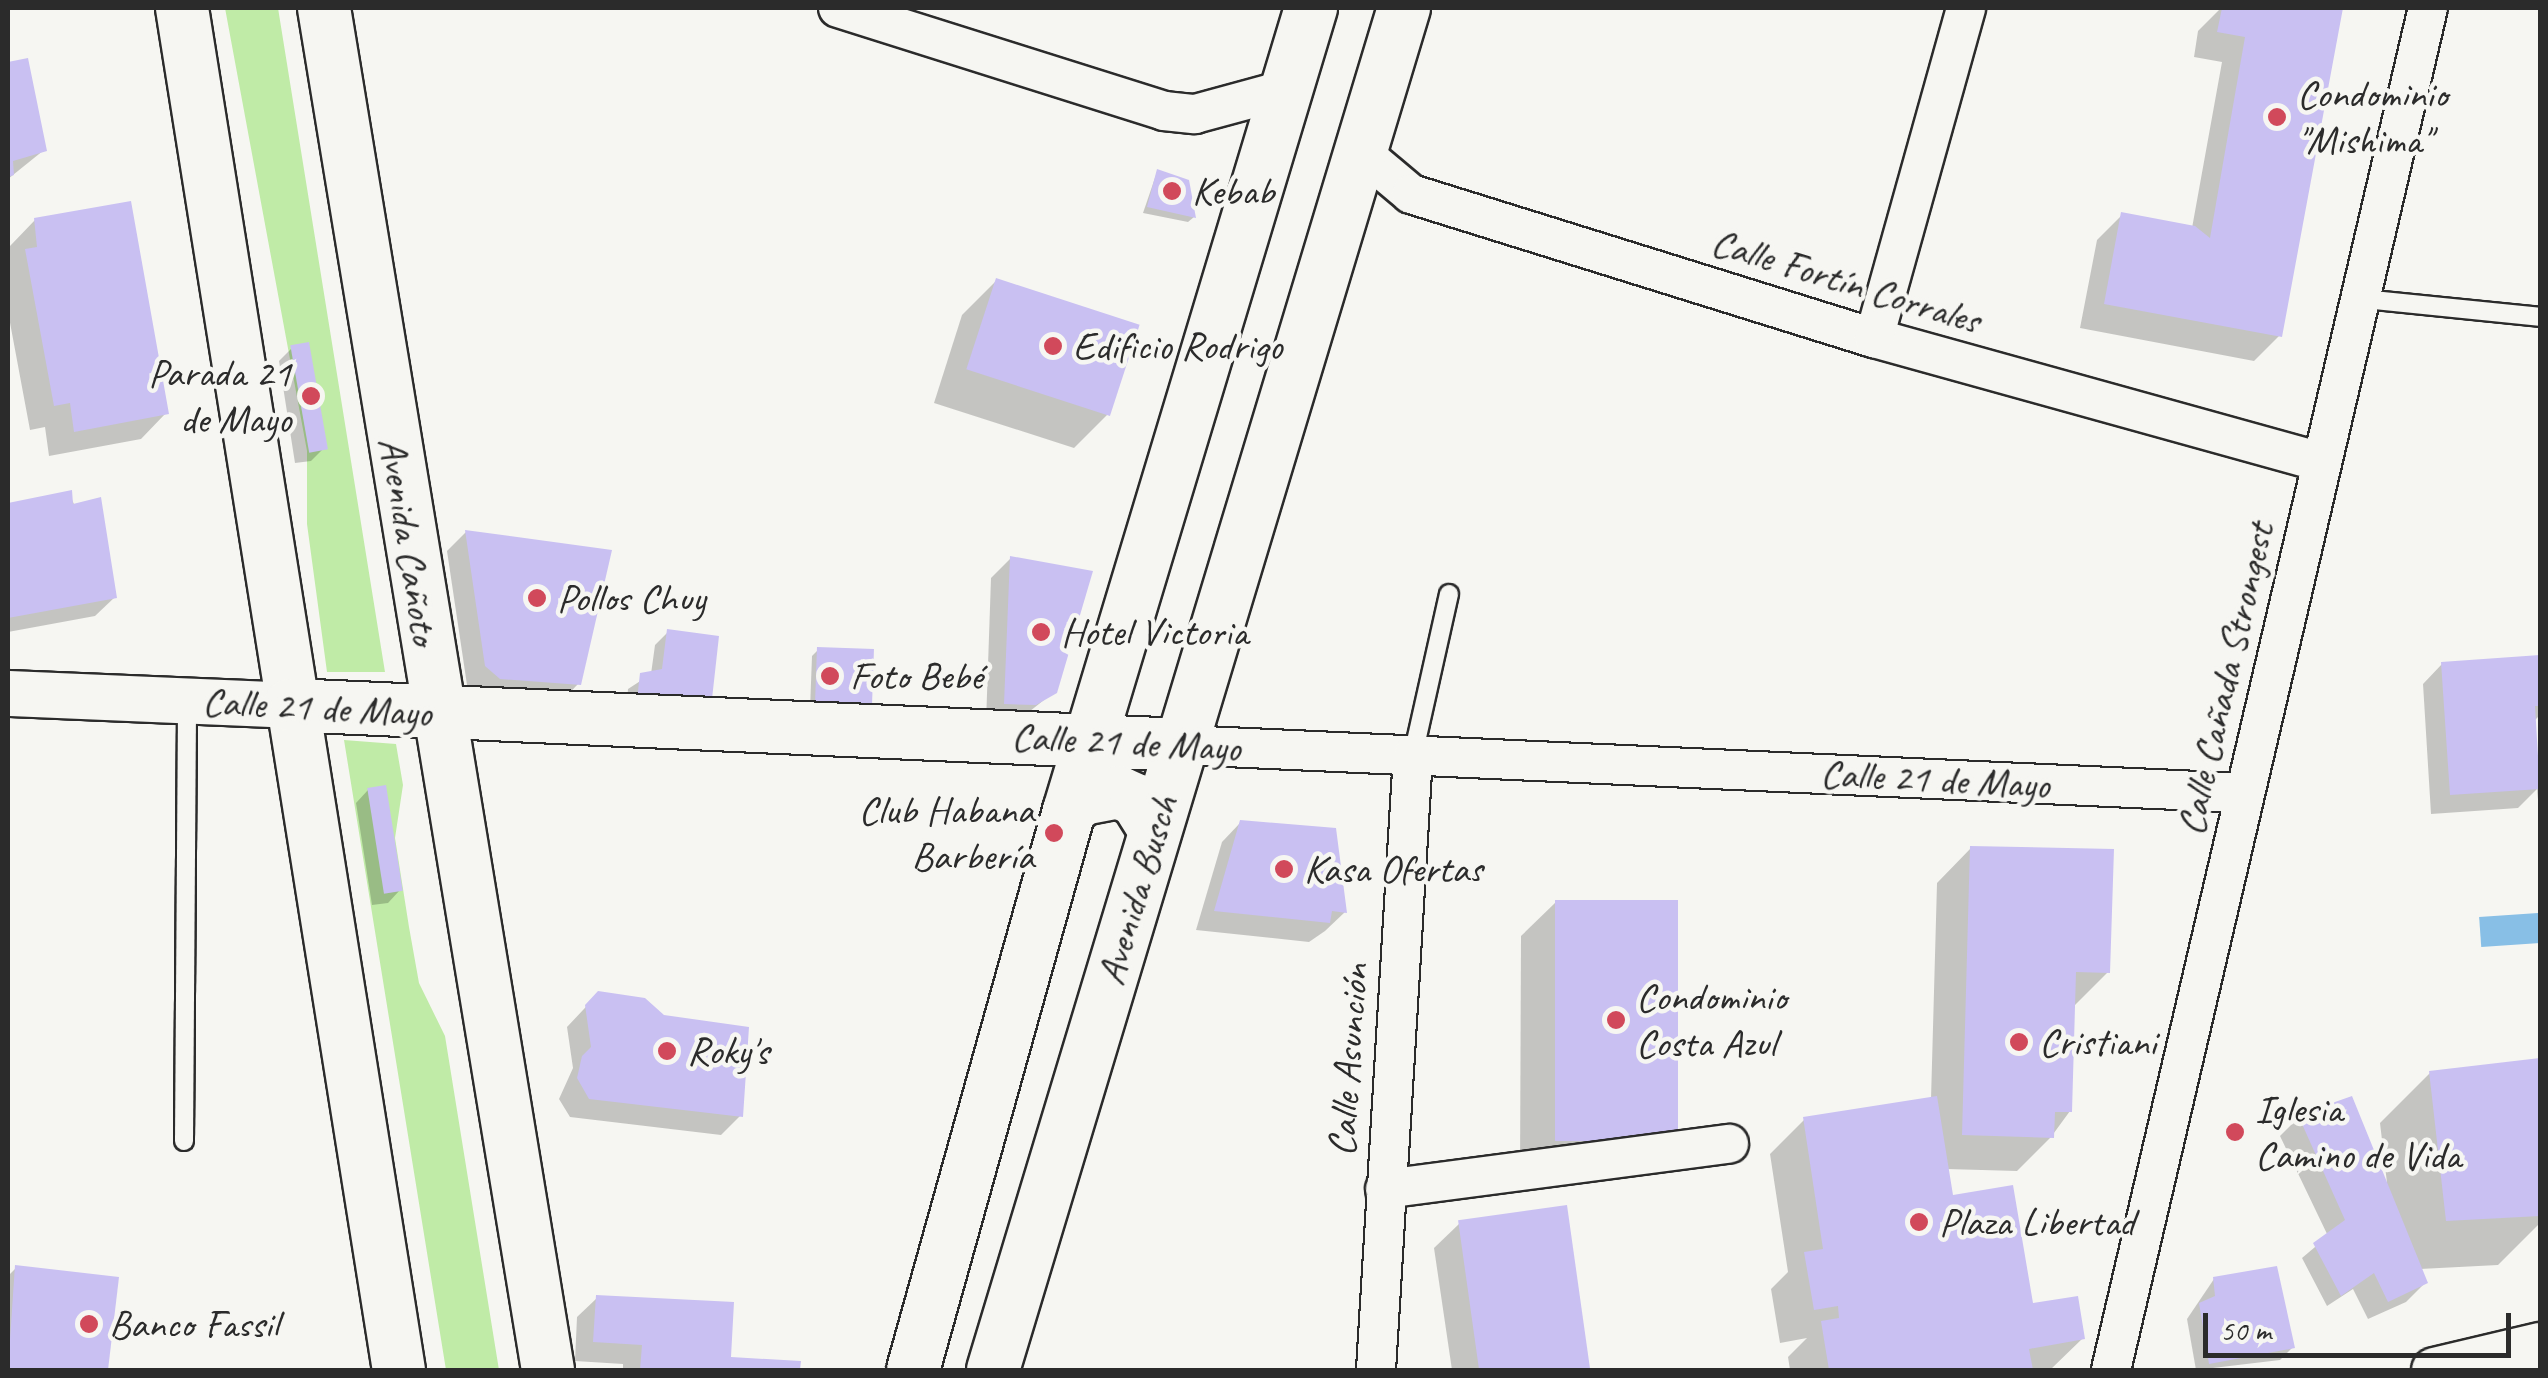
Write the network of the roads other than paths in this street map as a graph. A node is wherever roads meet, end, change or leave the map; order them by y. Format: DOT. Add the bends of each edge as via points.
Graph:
graph roads {
  1 [pos="182,8"];
  2 [pos="324,8"];
  3 [pos="838,8"];
  4 [pos="1312,8"];
  5 [pos="1404,8"];
  6 [pos="1966,8"];
  7 [pos="2428,8"];
  8 [pos="1288,90"];
  9 [pos="1361,152"];
  10 [pos="2364,299"];
  11 [pos="2540,317"];
  12 [pos="1874,338"];
  13 [pos="2322,462"];
  14 [pos="1449,594"];
  15 [pos="8,692"];
  16 [pos="188,701"];
  17 [pos="290,705"];
  18 [pos="437,712"];
  19 [pos="1092,739"];
  20 [pos="1182,745"];
  21 [pos="1413,755"];
  22 [pos="2244,793"];
  23 [pos="1069,812"];
  24 [pos="1155,830"];
  25 [pos="184,1141"];
  26 [pos="1730,1144"];
  27 [pos="1385,1189"];
  28 [pos="2540,1345"];
  29 [pos="399,1370"];
  30 [pos="548,1370"];
  31 [pos="913,1370"];
  32 [pos="993,1370"];
  33 [pos="1376,1370"];
  34 [pos="2111,1370"];
  35 [pos="2434,1370"];
  1 -- 17 [label="main road"];
  2 -- 18 [label="main road, Avenida Cañoto"];
  3 -- 8 [label="street" via="1164,112 1195,114"];
  4 -- 8 [label="main road, Avenida Busch"];
  5 -- 9 [label="main road, Avenida Busch"];
  6 -- 12 [label="street"];
  7 -- 10 [label="street, Calle Cañada Strongest"];
  8 -- 19 [label="main road, Avenida Busch"];
  9 -- 12 [label="street, Calle Fortín Corrales" via="1411,194"];
  9 -- 20 [label="main road, Avenida Busch"];
  10 -- 11 [label="lane"];
  10 -- 13 [label="street, Calle Cañada Strongest"];
  12 -- 13 [label="street, Calle Fortín Corrales"];
  13 -- 22 [label="street, Calle Cañada Strongest"];
  14 -- 21 [label="lane"];
  15 -- 16 [label="street, Calle 21 de Mayo"];
  16 -- 17 [label="street, Calle 21 de Mayo"];
  16 -- 25 [label="lane"];
  17 -- 18 [label="main road, Calle 21 de Mayo"];
  17 -- 29 [label="main road"];
  18 -- 19 [label="main road, Calle 21 de Mayo"];
  18 -- 30 [label="main road, Avenida Cañoto"];
  19 -- 20 [label="main road, Calle 21 de Mayo"];
  19 -- 23 [label="main road, Avenida Busch"];
  20 -- 21 [label="street, Calle 21 de Mayo"];
  20 -- 24 [label="main road, Avenida Busch"];
  21 -- 22 [label="street, Calle 21 de Mayo"];
  21 -- 27 [label="street, Calle Asunción"];
  22 -- 34 [label="street, Calle Cañada Strongest"];
  23 -- 24 [label="main road" via="1083,798 1118,792 1136,800"];
  23 -- 31 [label="main road, Avenida Busch"];
  24 -- 32 [label="main road, Avenida Busch"];
  26 -- 27 [label="street"];
  27 -- 33 [label="street, Calle Asunción"];
  28 -- 35 [label="street"];
}
